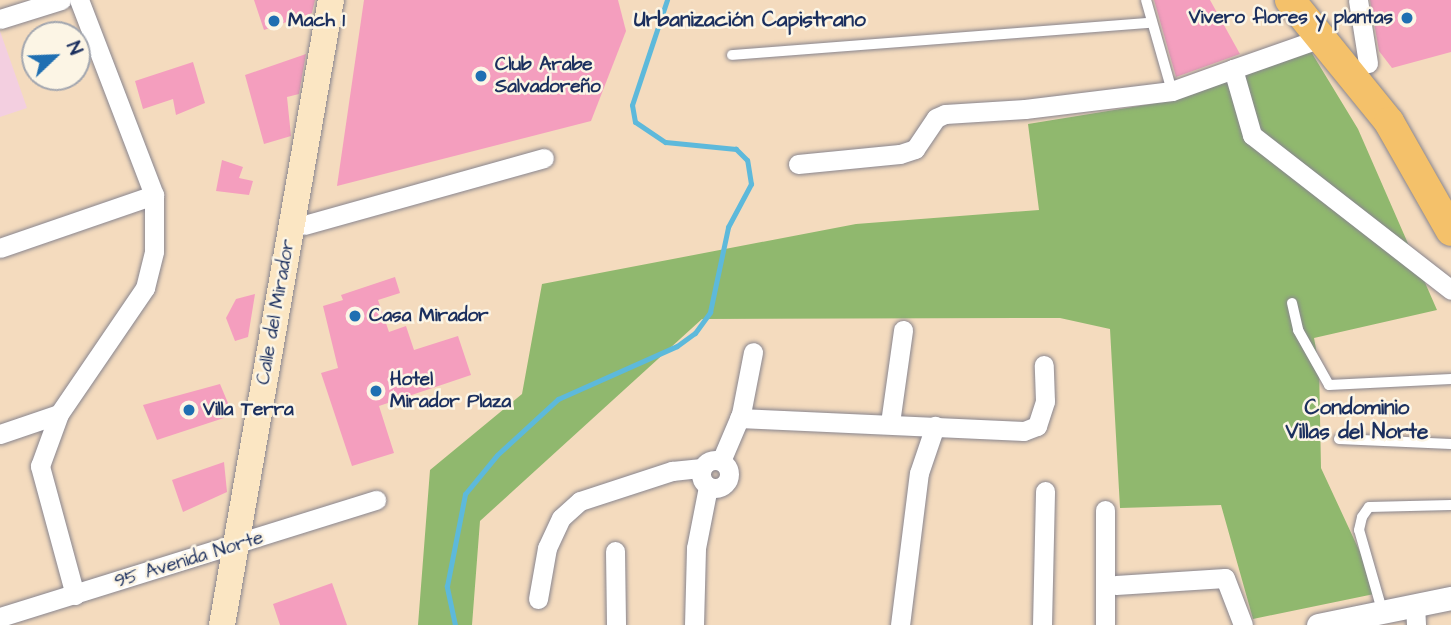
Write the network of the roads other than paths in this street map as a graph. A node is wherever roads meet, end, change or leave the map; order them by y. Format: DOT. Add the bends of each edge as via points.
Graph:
graph roads {
  1 [pos="61,0"];
  2 [pos="79,0"];
  3 [pos="331,0"];
  4 [pos="342,0"];
  5 [pos="1146,0"];
  6 [pos="1290,0"];
  7 [pos="1313,0"];
  8 [pos="1357,0"];
  9 [pos="0,19"];
  10 [pos="1152,23"];
  11 [pos="1324,37"];
  12 [pos="732,55"];
  13 [pos="1368,63"];
  14 [pos="1233,69"];
  15 [pos="1171,91"];
  16 [pos="544,158"];
  17 [pos="798,164"];
  18 [pos="154,195"];
  19 [pos="1451,203"];
  20 [pos="304,225"];
  21 [pos="1451,231"];
  22 [pos="0,248"];
  23 [pos="1451,290"];
  24 [pos="1292,303"];
  25 [pos="903,330"];
  26 [pos="753,352"];
  27 [pos="1044,365"];
  28 [pos="1451,379"];
  29 [pos="59,414"];
  30 [pos="739,418"];
  31 [pos="890,423"];
  32 [pos="935,426"];
  33 [pos="0,433"];
  34 [pos="1339,439"];
  35 [pos="1451,444"];
  36 [pos="721,461"];
  37 [pos="702,468"];
  38 [pos="708,487"];
  39 [pos="1045,491"];
  40 [pos="376,500"];
  41 [pos="1451,505"];
  42 [pos="1105,510"];
  43 [pos="242,544"];
  44 [pos="615,551"];
  45 [pos="1116,585"];
  46 [pos="75,596"];
  47 [pos="1451,598"];
  48 [pos="538,599"];
  49 [pos="1388,615"];
  50 [pos="1416,615"];
  51 [pos="0,617"];
  52 [pos="222,625"];
  53 [pos="233,625"];
  54 [pos="616,625"];
  55 [pos="694,625"];
  56 [pos="900,625"];
  57 [pos="1042,625"];
  58 [pos="1105,625"];
  59 [pos="1243,625"];
  60 [pos="1318,625"];
  1 -- 9 [label="street"];
  2 -- 18 [label="street"];
  3 -- 43 [label="main road, Calle del Mirador"];
  4 -- 20 [label="main road, Calle del Mirador"];
  5 -- 10 [label="lane"];
  6 -- 11 [label="main road"];
  7 -- 13 [label="main road"];
  8 -- 13 [label="street"];
  10 -- 12 [label="lane"];
  10 -- 15 [label="lane"];
  11 -- 14 [label="street"];
  11 -- 21 [label="main road" via="1389,122"];
  13 -- 19 [label="main road" via="1405,111"];
  14 -- 15 [label="street"];
  14 -- 23 [label="street" via="1252,135"];
  15 -- 17 [label="street" via="945,114 936,118 915,149"];
  16 -- 20 [label="street"];
  18 -- 22 [label="street"];
  18 -- 29 [label="street" via="154,251 145,288"];
  20 -- 43 [label="main road, Calle del Mirador"];
  24 -- 28 [label="lane" via="1298,330 1329,386"];
  25 -- 31 [label="street"];
  26 -- 30 [label="street"];
  27 -- 32 [label="street" via="1045,401 1037,426 998,432"];
  29 -- 33 [label="street"];
  29 -- 46 [label="street" via="40,467"];
  30 -- 31 [label="street"];
  30 -- 36 [label="street"];
  31 -- 32 [label="street"];
  32 -- 56 [label="street" via="919,473"];
  34 -- 35 [label="lane"];
  36 -- 37 [label="street" via="710,460"];
  36 -- 38 [label="street" via="728,470 728,481 719,488"];
  37 -- 38 [label="street" via="701,479"];
  37 -- 48 [label="street" via="672,471 622,491 580,501 561,518 547,548"];
  38 -- 55 [label="street" via="696,548"];
  39 -- 57 [label="street"];
  40 -- 43 [label="street, 95 Avenida Norte"];
  41 -- 49 [label="lane" via="1370,507 1362,517 1359,530"];
  42 -- 58 [label="street"];
  43 -- 46 [label="street, 95 Avenida Norte"];
  43 -- 52 [label="main road, Calle del Mirador"];
  43 -- 53 [label="main road, Calle del Mirador"];
  44 -- 54 [label="street"];
  45 -- 59 [label="street" via="1225,578"];
  46 -- 51 [label="street, 95 Avenida Norte"];
  47 -- 50 [label="street"];
  49 -- 50 [label="street"];
  49 -- 60 [label="street"];
}
